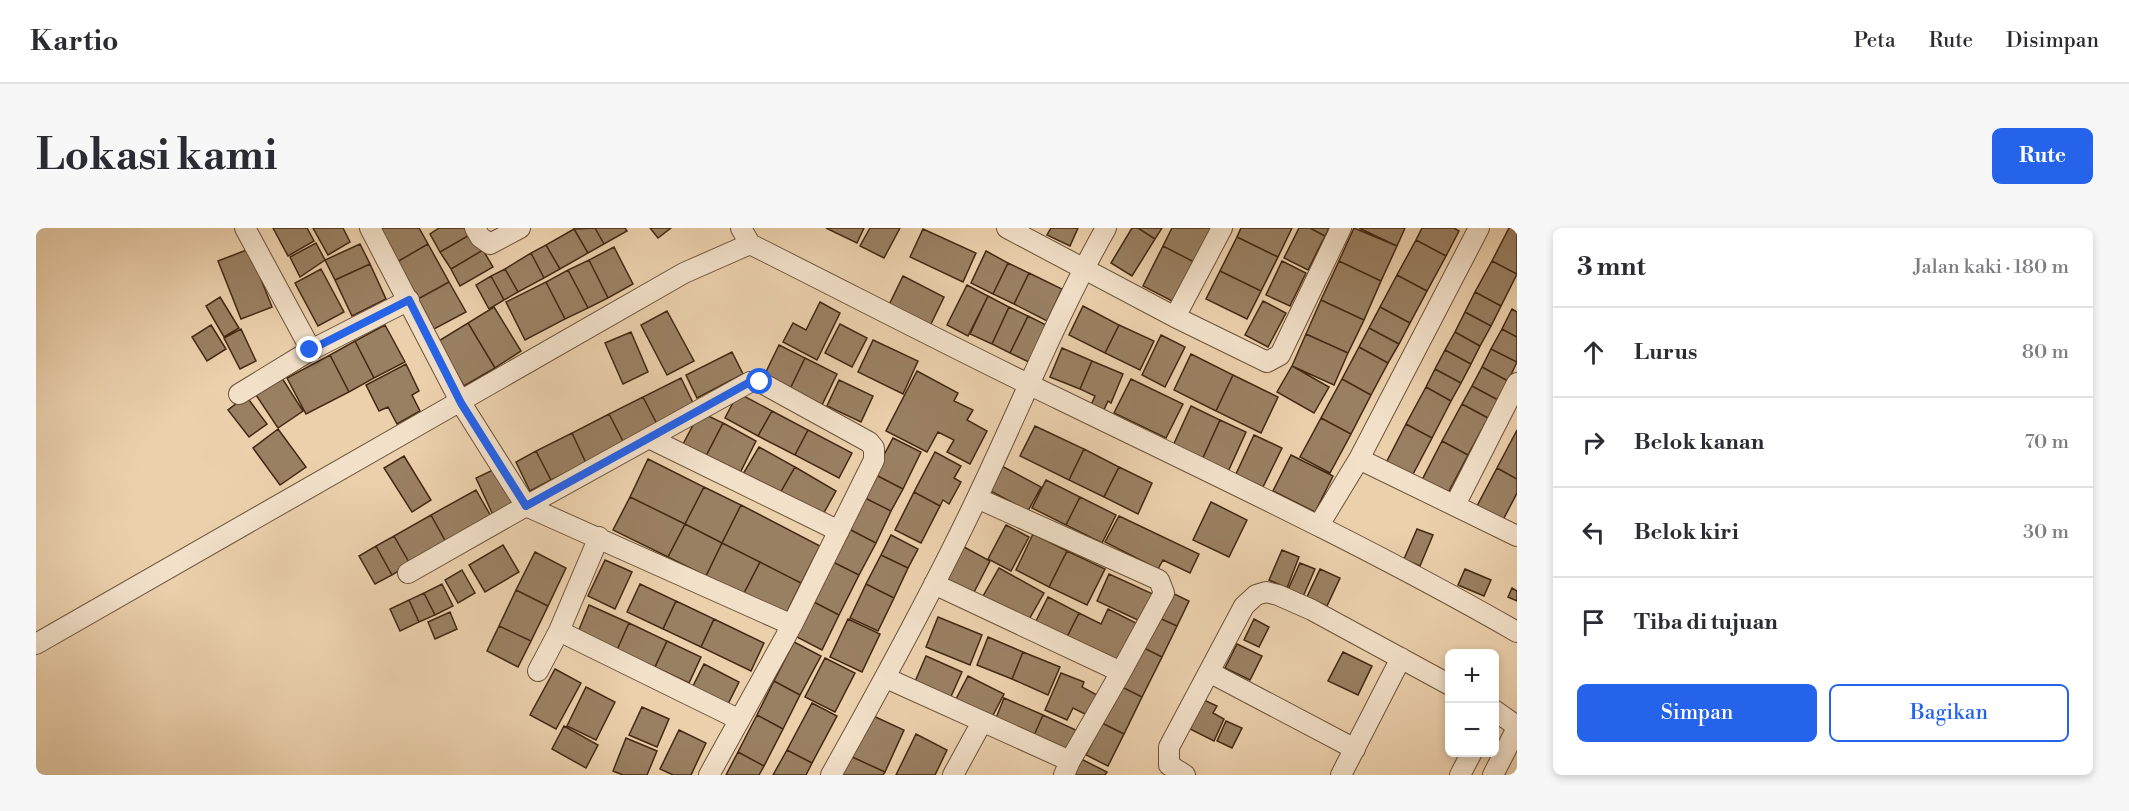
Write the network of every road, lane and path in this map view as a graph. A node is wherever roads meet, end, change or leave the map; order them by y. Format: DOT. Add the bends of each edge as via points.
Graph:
graph roads {
  1 [pos="245,228"];
  2 [pos="370,228"];
  3 [pos="475,228"];
  4 [pos="520,228"];
  5 [pos="1007,228"];
  6 [pos="1106,228"];
  7 [pos="1222,228"];
  8 [pos="1341,228"];
  9 [pos="1479,228"];
  10 [pos="746,236"];
  11 [pos="1083,269"];
  12 [pos="409,300"];
  13 [pos="1175,317"];
  14 [pos="310,350"];
  15 [pos="1517,383"];
  16 [pos="1027,384"];
  17 [pos="239,394"];
  18 [pos="461,403"];
  19 [pos="649,438"];
  20 [pos="1359,459"];
  21 [pos="977,498"];
  22 [pos="1455,505"];
  23 [pos="526,506"];
  24 [pos="1319,525"];
  25 [pos="839,531"];
  26 [pos="1517,536"];
  27 [pos="599,537"];
  28 [pos="408,573"];
  29 [pos="934,584"];
  30 [pos="792,625"];
  31 [pos="559,631"];
  32 [pos="1517,632"];
  33 [pos="36,644"];
  34 [pos="1401,658"];
  35 [pos="538,671"];
  36 [pos="1121,672"];
  37 [pos="1209,672"];
  38 [pos="886,678"];
  39 [pos="1445,683"];
  40 [pos="1499,713"];
  41 [pos="738,719"];
  42 [pos="982,722"];
  43 [pos="1355,749"];
  44 [pos="1470,757"];
  45 [pos="1067,768"];
  46 [pos="709,775"];
  47 [pos="831,775"];
  48 [pos="953,775"];
  49 [pos="1185,775"];
  50 [pos="1341,775"];
  51 [pos="1460,775"];
  52 [pos="1493,775"];
  1 -- 14 [label="street"];
  2 -- 12 [label="street"];
  3 -- 4 [label="street" via="490,244"];
  5 -- 11 [label="street"];
  6 -- 11 [label="street"];
  7 -- 13 [label="street"];
  8 -- 13 [label="street" via="1280,355 1274,360 1267,362"];
  9 -- 20 [label="street"];
  10 -- 16 [label="street"];
  10 -- 18 [label="street"];
  11 -- 13 [label="street"];
  11 -- 16 [label="street"];
  12 -- 14 [label="street"];
  12 -- 18 [label="street"];
  14 -- 17 [label="street"];
  15 -- 22 [label="street"];
  16 -- 21 [label="street"];
  16 -- 24 [label="street"];
  18 -- 23 [label="street"];
  18 -- 33 [label="street"];
  19 -- 23 [label="street"];
  19 -- 25 [label="street"];
  19 -- 25 [label="street" via="750,382 760,382 874,448 874,460"];
  20 -- 22 [label="street"];
  20 -- 24 [label="street"];
  21 -- 29 [label="street"];
  21 -- 36 [label="street" via="1159,580 1164,593"];
  22 -- 26 [label="street"];
  23 -- 27 [label="street"];
  23 -- 28 [label="street"];
  24 -- 32 [label="street"];
  25 -- 30 [label="street"];
  27 -- 30 [label="street"];
  27 -- 31 [label="street"];
  29 -- 36 [label="street"];
  29 -- 38 [label="street"];
  30 -- 41 [label="street"];
  31 -- 35 [label="street"];
  31 -- 41 [label="street"];
  34 -- 37 [label="street" via="1312,610 1266,592 1244,606"];
  34 -- 39 [label="street"];
  34 -- 43 [label="street"];
  36 -- 45 [label="street"];
  37 -- 43 [label="street"];
  37 -- 49 [label="street" via="1169,747 1169,765"];
  38 -- 42 [label="street"];
  38 -- 47 [label="street"];
  40 -- 52 [label="street" via="1516,730"];
  41 -- 46 [label="street"];
  42 -- 45 [label="street"];
  42 -- 48 [label="street"];
  43 -- 50 [label="street"];
  44 -- 51 [label="street"];
}
